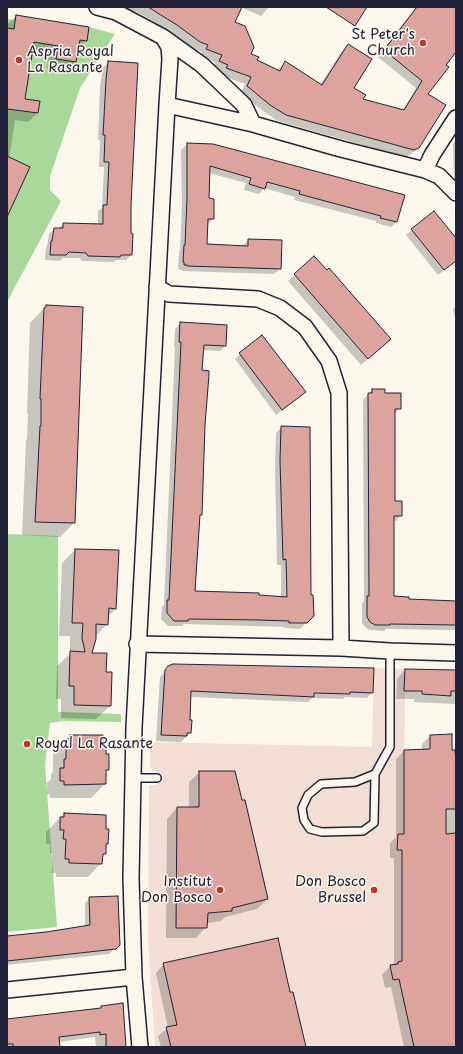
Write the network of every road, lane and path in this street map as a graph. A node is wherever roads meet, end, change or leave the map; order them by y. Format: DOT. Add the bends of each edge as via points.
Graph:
graph roads {
  1 [pos="97,7"];
  2 [pos="163,37"];
  3 [pos="167,105"];
  4 [pos="456,118"];
  5 [pos="253,124"];
  6 [pos="425,170"];
  7 [pos="456,193"];
  8 [pos="157,286"];
  9 [pos="137,644"];
  10 [pos="341,648"];
  11 [pos="390,651"];
  12 [pos="456,653"];
  13 [pos="375,774"];
  14 [pos="133,778"];
  15 [pos="157,778"];
  16 [pos="134,977"];
  17 [pos="7,990"];
  18 [pos="140,1047"];
  1 -- 2 [label="street" via="116,12"];
  2 -- 3 [label="street" via="169,47 170,59"];
  2 -- 5 [label="street" via="202,66 244,105"];
  3 -- 5 [label="street"];
  3 -- 8 [label="street"];
  4 -- 6 [label="street"];
  5 -- 6 [label="street"];
  6 -- 7 [label="street" via="439,176"];
  8 -- 9 [label="street"];
  8 -- 10 [label="street" via="169,294 258,300 280,308 305,327 329,361 339,393"];
  9 -- 10 [label="street"];
  9 -- 14 [label="street"];
  10 -- 11 [label="street"];
  11 -- 12 [label="street"];
  11 -- 13 [label="lane" via="390,747"];
  13 -- 13 [label="lane" via="374,823 363,831 322,832 310,829 304,820 302,808 308,795 321,784 355,782"];
  14 -- 15 [label="lane"];
  14 -- 16 [label="street" via="131,878"];
  16 -- 17 [label="street"];
  16 -- 18 [label="street"];
}
